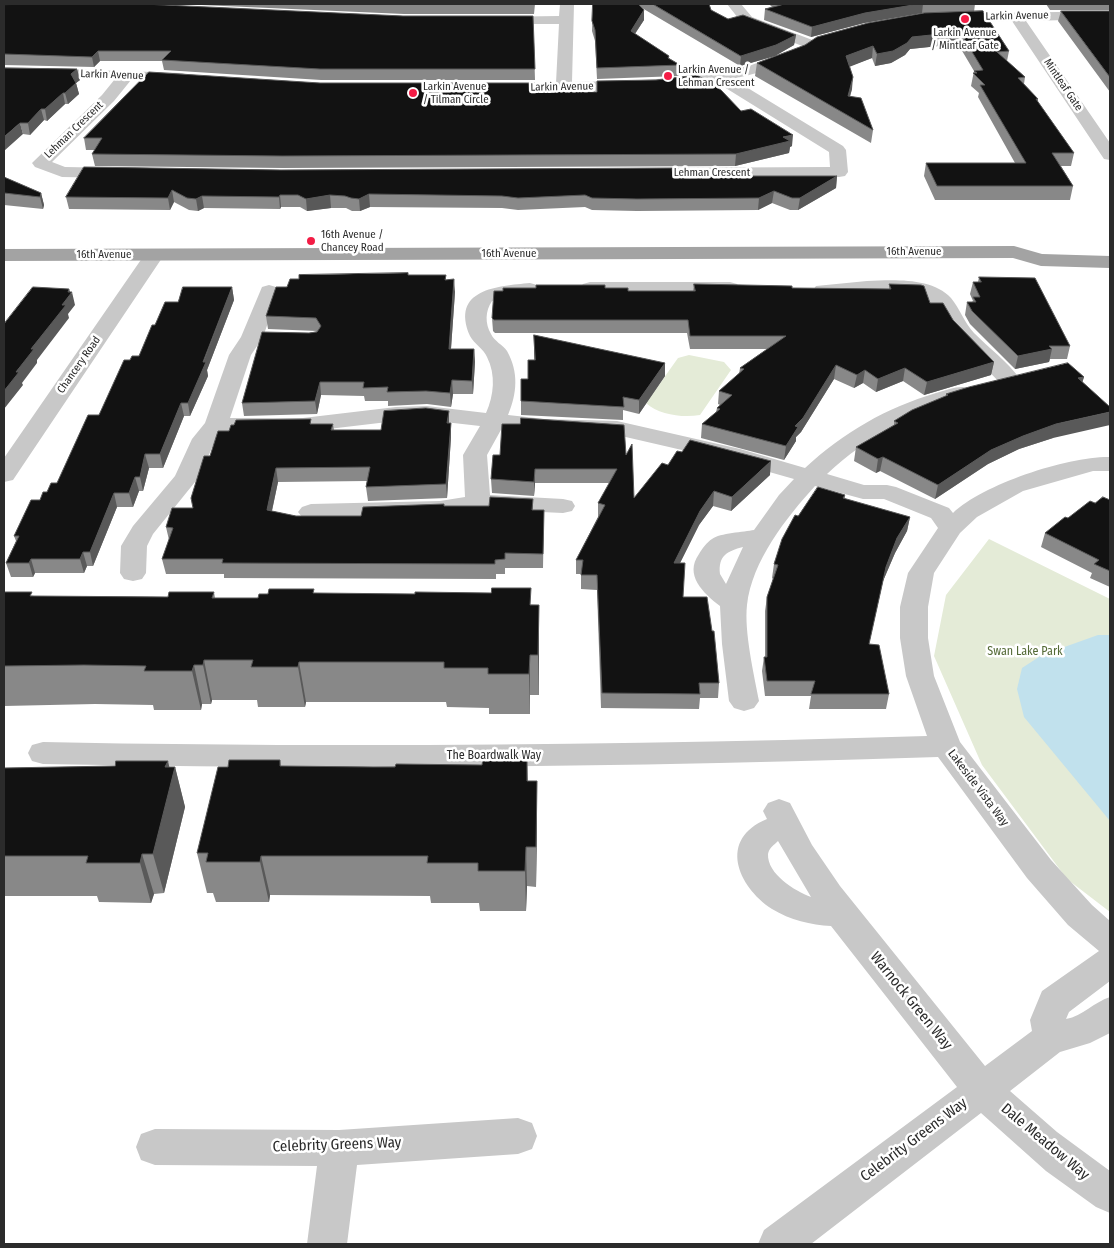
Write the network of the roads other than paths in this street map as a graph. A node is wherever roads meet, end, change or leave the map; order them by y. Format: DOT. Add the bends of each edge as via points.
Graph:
graph roads {
  1 [pos="567,4"];
  2 [pos="734,4"];
  3 [pos="1110,15"];
  4 [pos="1016,16"];
  5 [pos="931,19"];
  6 [pos="480,20"];
  7 [pos="566,20"];
  8 [pos="828,39"];
  9 [pos="810,44"];
  10 [pos="4,72"];
  11 [pos="128,74"];
  12 [pos="720,77"];
  13 [pos="195,79"];
  14 [pos="564,86"];
  15 [pos="486,88"];
  16 [pos="1110,155"];
  17 [pos="139,173"];
  18 [pos="624,173"];
  19 [pos="1110,246"];
  20 [pos="1014,252"];
  21 [pos="154,255"];
  22 [pos="4,256"];
  23 [pos="1110,262"];
  24 [pos="746,288"];
  25 [pos="805,289"];
  26 [pos="268,291"];
  27 [pos="1033,374"];
  28 [pos="993,384"];
  29 [pos="494,421"];
  30 [pos="216,425"];
  31 [pos="1110,445"];
  32 [pos="1101,464"];
  33 [pos="4,475"];
  34 [pos="811,476"];
  35 [pos="478,502"];
  36 [pos="563,506"];
  37 [pos="311,512"];
  38 [pos="951,528"];
  39 [pos="761,536"];
  40 [pos="134,573"];
  41 [pos="734,603"];
  42 [pos="744,701"];
  43 [pos="946,746"];
  44 [pos="42,753"];
  45 [pos="841,912"];
  46 [pos="1110,941"];
  47 [pos="1110,962"];
  48 [pos="1110,1012"];
  49 [pos="1052,1037"];
  50 [pos="982,1088"];
  51 [pos="518,1136"];
  52 [pos="155,1147"];
  53 [pos="339,1148"];
  54 [pos="1110,1194"];
  55 [pos="327,1244"];
  56 [pos="778,1244"];
  1 -- 7 [label="street"];
  2 -- 9 [label="street" via="747,20"];
  3 -- 4 [label="street, Larkin Avenue"];
  4 -- 5 [label="street, Larkin Avenue"];
  4 -- 16 [label="street, Mintleaf Gate"];
  6 -- 7 [label="street"];
  7 -- 14 [label="street"];
  8 -- 9 [label="street, Larkin Avenue"];
  9 -- 12 [label="street, Larkin Avenue" via="754,70"];
  10 -- 11 [label="street, Larkin Avenue"];
  11 -- 13 [label="street, Larkin Avenue"];
  11 -- 17 [label="street, Lehman Crescent" via="41,163 62,172"];
  12 -- 14 [label="street, Larkin Avenue" via="656,84"];
  12 -- 18 [label="street, Lehman Crescent" via="837,150 839,172"];
  14 -- 15 [label="street, Larkin Avenue"];
  19 -- 20 [label="main road, 16th Avenue" via="1032,246"];
  20 -- 21 [label="main road, 16th Avenue"];
  20 -- 23 [label="main road, 16th Avenue" via="1042,260"];
  21 -- 22 [label="main road, 16th Avenue"];
  21 -- 33 [label="street, Chancery Road"];
  24 -- 29 [label="street" via="556,289 502,292 485,297 477,308 476,320 482,337 496,353 504,373 504,398"];
  25 -- 28 [label="street" via="897,287 923,290 938,297 950,310"];
  26 -- 30 [label="street" via="261,338 240,355"];
  27 -- 28 [label="street"];
  28 -- 34 [label="street" via="912,409 877,425 837,452"];
  29 -- 30 [label="street" via="427,413 303,426"];
  29 -- 34 [label="street" via="617,428 680,441"];
  29 -- 35 [label="street" via="475,456"];
  30 -- 40 [label="street" via="204,439 182,485 142,531 134,546"];
  31 -- 32 [label="street, Lakeside Vista Way"];
  32 -- 38 [label="street, Lakeside Vista Way" via="1014,486 968,512"];
  34 -- 38 [label="street" via="863,492 874,504 929,525"];
  34 -- 39 [label="street"];
  35 -- 36 [label="street"];
  35 -- 37 [label="street" via="440,509"];
  38 -- 43 [label="street, Lakeside Vista Way" via="921,573 914,607 914,638 920,676"];
  39 -- 41 [label="street"];
  39 -- 41 [label="street" via="721,544 708,560 706,573 713,588"];
  41 -- 42 [label="street" via="736,654"];
  43 -- 44 [label="street, The Boardwalk Way" via="602,755 216,757"];
  43 -- 46 [label="street, Lakeside Vista Way" via="1040,869 1080,915"];
  45 -- 45 [label="street, Warnock Green Way" via="812,872 782,818 756,840 752,861 758,878 775,894 800,908"];
  45 -- 50 [label="street, Warnock Green Way"];
  47 -- 49 [label="street" via="1055,1002 1048,1020"];
  48 -- 49 [label="street, Celebrity Greens Way" via="1073,1035"];
  49 -- 50 [label="street, Celebrity Greens Way"];
  50 -- 54 [label="street, Dale Meadow Way" via="1033,1135"];
  50 -- 56 [label="street, Celebrity Greens Way"];
  51 -- 53 [label="street, Celebrity Greens Way"];
  52 -- 53 [label="street, Celebrity Greens Way"];
  53 -- 55 [label="street"];
}
